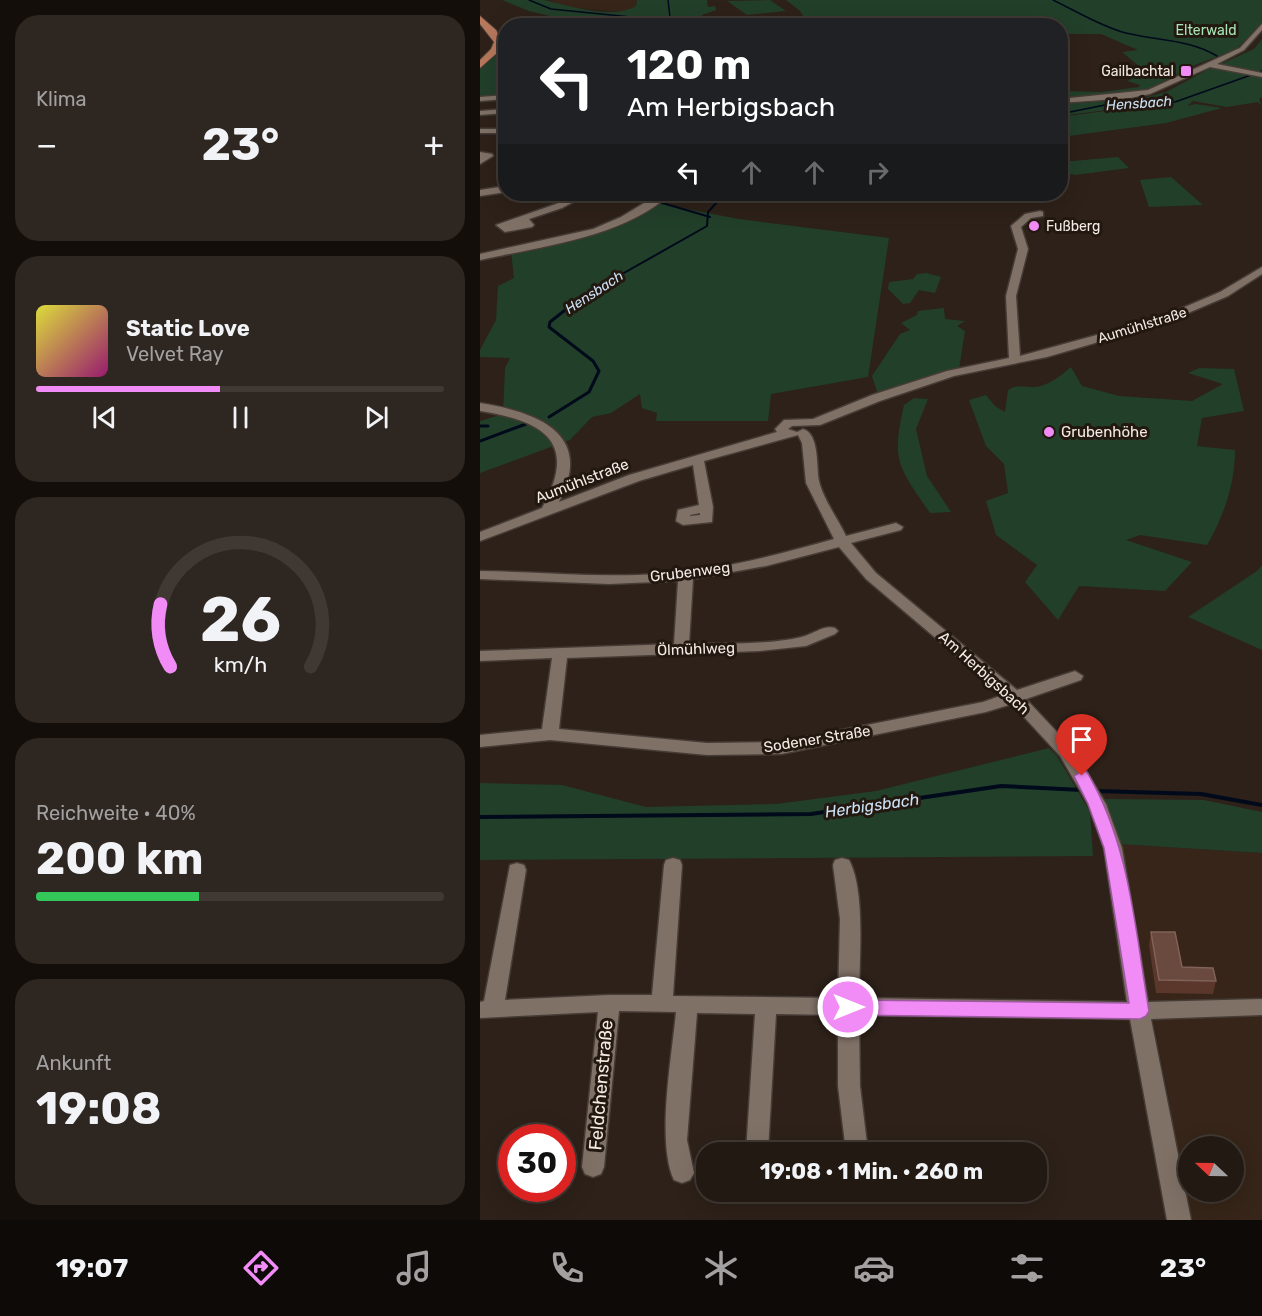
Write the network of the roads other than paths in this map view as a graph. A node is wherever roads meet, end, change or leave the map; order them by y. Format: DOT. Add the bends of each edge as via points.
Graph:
graph roads {
  1 [pos="480,19"];
  2 [pos="1262,27"];
  3 [pos="1208,64"];
  4 [pos="480,65"];
  5 [pos="1262,75"];
  6 [pos="498,98"];
  7 [pos="480,99"];
  8 [pos="1068,100"];
  9 [pos="498,112"];
  10 [pos="480,113"];
  11 [pos="480,131"];
  12 [pos="498,131"];
  13 [pos="480,155"];
  14 [pos="480,161"];
  15 [pos="498,190"];
  16 [pos="480,193"];
  17 [pos="569,201"];
  18 [pos="654,201"];
  19 [pos="1040,214"];
  20 [pos="524,219"];
  21 [pos="480,257"];
  22 [pos="1262,270"];
  23 [pos="1015,360"];
  24 [pos="480,406"];
  25 [pos="805,429"];
  26 [pos="696,459"];
  27 [pos="560,488"];
  28 [pos="593,493"];
  29 [pos="706,507"];
  30 [pos="547,512"];
  31 [pos="896,527"];
  32 [pos="480,537"];
  33 [pos="842,541"];
  34 [pos="480,575"];
  35 [pos="686,576"];
  36 [pos="830,631"];
  37 [pos="681,650"];
  38 [pos="560,653"];
  39 [pos="480,656"];
  40 [pos="1075,676"];
  41 [pos="1015,697"];
  42 [pos="550,734"];
  43 [pos="480,741"];
  44 [pos="673,865"];
  45 [pos="842,865"];
  46 [pos="517,870"];
  47 [pos="609,1003"];
  48 [pos="662,1003"];
  49 [pos="687,1004"];
  50 [pos="766,1005"];
  51 [pos="848,1007"];
  52 [pos="1262,1007"];
  53 [pos="486,1010"];
  54 [pos="1140,1011"];
  55 [pos="758,1142"];
  56 [pos="856,1142"];
  57 [pos="593,1167"];
  58 [pos="682,1173"];
  59 [pos="1179,1220"];
  1 -- 4 [label="main road" via="498,42"];
  2 -- 3 [label="street" via="1242,49"];
  3 -- 5 [label="street"];
  3 -- 8 [label="street" via="1140,95"];
  6 -- 7 [label="street"];
  9 -- 10 [label="street"];
  11 -- 12 [label="street"];
  13 -- 14 [label="street" via="489,156"];
  15 -- 16 [label="street"];
  17 -- 20 [label="street"];
  18 -- 21 [label="street" via="596,231"];
  19 -- 23 [label="street" via="1028,216 1016,226 1023,249 1011,296"];
  22 -- 23 [label="street, Aumühlstraße" via="1224,294 1163,320"];
  23 -- 25 [label="street, Aumühlstraße" via="951,373"];
  24 -- 27 [label="street" via="525,417 557,438 566,454"];
  25 -- 26 [label="street, Aumühlstraße"];
  25 -- 33 [label="street, Am Herbigsbach" via="813,483"];
  26 -- 28 [label="street, Aumühlstraße"];
  26 -- 29 [label="street"];
  27 -- 28 [label="street"];
  27 -- 30 [label="street"];
  28 -- 30 [label="street, Aumühlstraße"];
  30 -- 32 [label="street, Aumühlstraße"];
  31 -- 33 [label="street, Grubenweg"];
  33 -- 35 [label="street, Grubenweg" via="789,556"];
  33 -- 41 [label="street, Am Herbigsbach" via="871,576"];
  34 -- 35 [label="street, Grubenweg" via="615,580"];
  35 -- 37 [label="street"];
  36 -- 37 [label="street, Ölmühlweg" via="806,641"];
  37 -- 38 [label="street, Ölmühlweg"];
  38 -- 39 [label="street, Ölmühlweg"];
  38 -- 42 [label="street"];
  40 -- 41 [label="street, Sodener Straße"];
  41 -- 42 [label="street, Sodener Straße" via="986,707 781,748 707,748"];
  41 -- 54 [label="street, Am Herbigsbach" via="1066,752 1096,804 1113,848"];
  42 -- 43 [label="street, Sodener Straße"];
  44 -- 48 [label="street"];
  45 -- 51 [label="street" via="850,927"];
  46 -- 53 [label="street, Feldchenstraße"];
  47 -- 48 [label="street, Feldchenstraße"];
  47 -- 53 [label="street, Feldchenstraße"];
  47 -- 57 [label="street, Feldchenstraße"];
  48 -- 49 [label="street, Feldchenstraße"];
  49 -- 50 [label="street, Feldchenstraße"];
  49 -- 58 [label="street" via="676,1140"];
  50 -- 51 [label="street, Feldchenstraße"];
  50 -- 55 [label="street"];
  51 -- 54 [label="street, Feldchenstraße"];
  51 -- 56 [label="street" via="848,1090"];
  52 -- 54 [label="street, Feldchenstraße"];
  54 -- 59 [label="street, Am Herbigsbach"];
}
